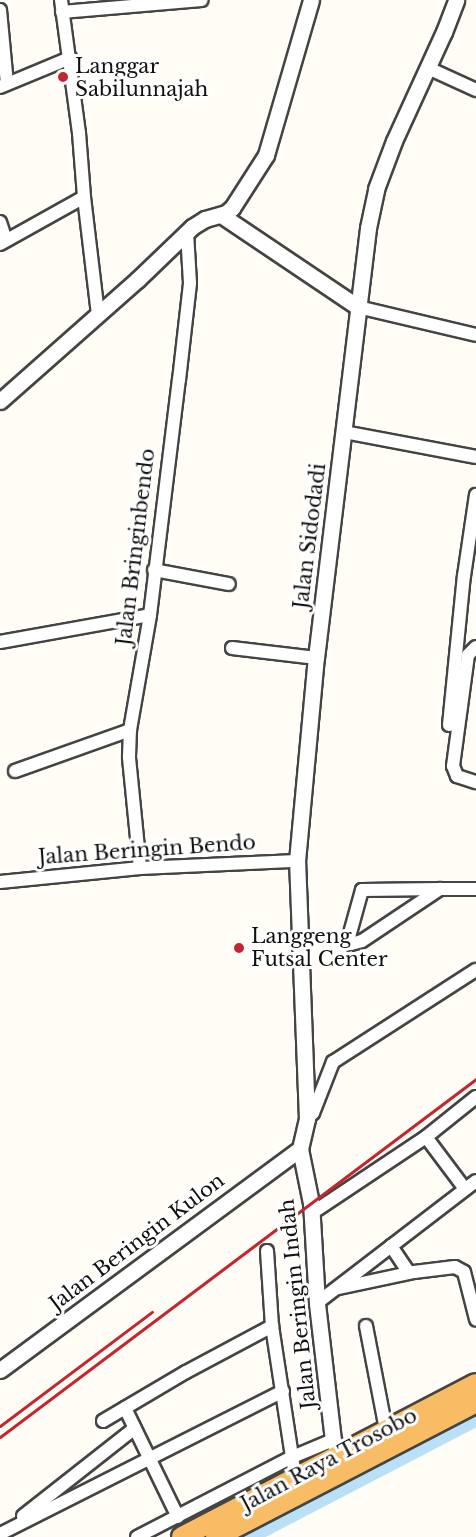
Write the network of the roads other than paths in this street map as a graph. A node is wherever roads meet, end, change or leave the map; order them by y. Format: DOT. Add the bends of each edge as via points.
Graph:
graph roads {
  1 [pos="201,0"];
  2 [pos="311,0"];
  3 [pos="456,0"];
  4 [pos="61,6"];
  5 [pos="0,10"];
  6 [pos="70,58"];
  7 [pos="428,68"];
  8 [pos="4,85"];
  9 [pos="476,90"];
  10 [pos="84,197"];
  11 [pos="221,215"];
  12 [pos="0,222"];
  13 [pos="187,232"];
  14 [pos="3,242"];
  15 [pos="358,307"];
  16 [pos="98,314"];
  17 [pos="476,335"];
  18 [pos="0,401"];
  19 [pos="344,432"];
  20 [pos="476,457"];
  21 [pos="476,495"];
  22 [pos="154,570"];
  23 [pos="229,584"];
  24 [pos="150,615"];
  25 [pos="0,642"];
  26 [pos="476,646"];
  27 [pos="232,648"];
  28 [pos="316,658"];
  29 [pos="463,709"];
  30 [pos="476,712"];
  31 [pos="449,724"];
  32 [pos="130,730"];
  33 [pos="15,771"];
  34 [pos="476,782"];
  35 [pos="297,861"];
  36 [pos="140,868"];
  37 [pos="0,882"];
  38 [pos="440,889"];
  39 [pos="476,889"];
  40 [pos="476,970"];
  41 [pos="476,1096"];
  42 [pos="306,1119"];
  43 [pos="426,1137"];
  44 [pos="300,1149"];
  45 [pos="476,1181"];
  46 [pos="465,1189"];
  47 [pos="312,1213"];
  48 [pos="391,1246"];
  49 [pos="267,1251"];
  50 [pos="409,1273"];
  51 [pos="473,1285"];
  52 [pos="337,1288"];
  53 [pos="317,1303"];
  54 [pos="476,1319"];
  55 [pos="272,1326"];
  56 [pos="366,1326"];
  57 [pos="0,1370"];
  58 [pos="476,1384"];
  59 [pos="283,1391"];
  60 [pos="476,1402"];
  61 [pos="125,1408"];
  62 [pos="103,1421"];
  63 [pos="135,1428"];
  64 [pos="386,1430"];
  65 [pos="337,1447"];
  66 [pos="148,1458"];
  67 [pos="290,1458"];
  68 [pos="295,1477"];
  69 [pos="178,1517"];
  70 [pos="0,1534"];
  71 [pos="137,1537"];
  72 [pos="182,1537"];
  73 [pos="216,1537"];
  1 -- 4 [label="street"];
  2 -- 11 [label="street" via="266,154 232,208"];
  3 -- 7 [label="street, Jalan Sidodadi"];
  4 -- 6 [label="street"];
  5 -- 8 [label="street"];
  6 -- 8 [label="street"];
  6 -- 10 [label="street"];
  7 -- 9 [label="street"];
  7 -- 15 [label="street, Jalan Sidodadi" via="376,189"];
  10 -- 14 [label="street"];
  10 -- 16 [label="street"];
  11 -- 13 [label="street" via="205,219"];
  11 -- 15 [label="street"];
  12 -- 14 [label="street"];
  13 -- 16 [label="street"];
  13 -- 22 [label="street, Jalan Bringinbendo" via="190,283"];
  15 -- 17 [label="street"];
  15 -- 19 [label="street, Jalan Sidodadi"];
  16 -- 18 [label="street"];
  19 -- 20 [label="street"];
  19 -- 28 [label="street, Jalan Sidodadi"];
  21 -- 31 [label="street"];
  22 -- 23 [label="street"];
  22 -- 24 [label="street, Jalan Bringinbendo"];
  24 -- 25 [label="street"];
  24 -- 32 [label="street, Jalan Bringinbendo"];
  26 -- 29 [label="street" via="468,656"];
  27 -- 28 [label="street"];
  28 -- 35 [label="street, Jalan Sidodadi"];
  29 -- 30 [label="street"];
  29 -- 34 [label="street" via="453,772"];
  32 -- 33 [label="street"];
  32 -- 36 [label="street, Jalan Bringinbendo"];
  35 -- 36 [label="street, Jalan Beringin Bendo"];
  35 -- 42 [label="street"];
  36 -- 37 [label="street, Jalan Beringin Bendo"];
  38 -- 38 [label="street" via="362,890 349,937 351,944 362,941"];
  38 -- 39 [label="street"];
  40 -- 42 [label="street" via="340,1056 329,1069 313,1113"];
  41 -- 43 [label="street"];
  42 -- 44 [label="street"];
  43 -- 46 [label="street"];
  43 -- 47 [label="street"];
  44 -- 47 [label="street, Jalan Beringin Indah"];
  44 -- 57 [label="street, Jalan Beringin Kulon"];
  45 -- 46 [label="street"];
  46 -- 48 [label="street"];
  47 -- 53 [label="street, Jalan Beringin Indah"];
  48 -- 50 [label="street"];
  48 -- 52 [label="street"];
  49 -- 55 [label="street"];
  50 -- 51 [label="street" via="455,1267"];
  50 -- 52 [label="street"];
  51 -- 54 [label="street"];
  52 -- 53 [label="street"];
  53 -- 65 [label="street, Jalan Beringin Indah"];
  55 -- 59 [label="street"];
  55 -- 61 [label="street"];
  56 -- 64 [label="street"];
  58 -- 64 [label="highway, Jalan Raya Trosobo"];
  59 -- 66 [label="street"];
  59 -- 67 [label="street"];
  60 -- 73 [label="highway, Jalan Raya Trosobo"];
  61 -- 62 [label="street"];
  61 -- 63 [label="street"];
  63 -- 66 [label="street"];
  63 -- 70 [label="street"];
  64 -- 65 [label="highway, Jalan Raya Trosobo"];
  65 -- 67 [label="street"];
  65 -- 68 [label="highway, Jalan Raya Trosobo"];
  66 -- 69 [label="street"];
  66 -- 70 [label="street"];
  67 -- 68 [label="street"];
  67 -- 69 [label="street"];
  68 -- 72 [label="highway, Jalan Raya Trosobo"];
  69 -- 71 [label="street"];
}
